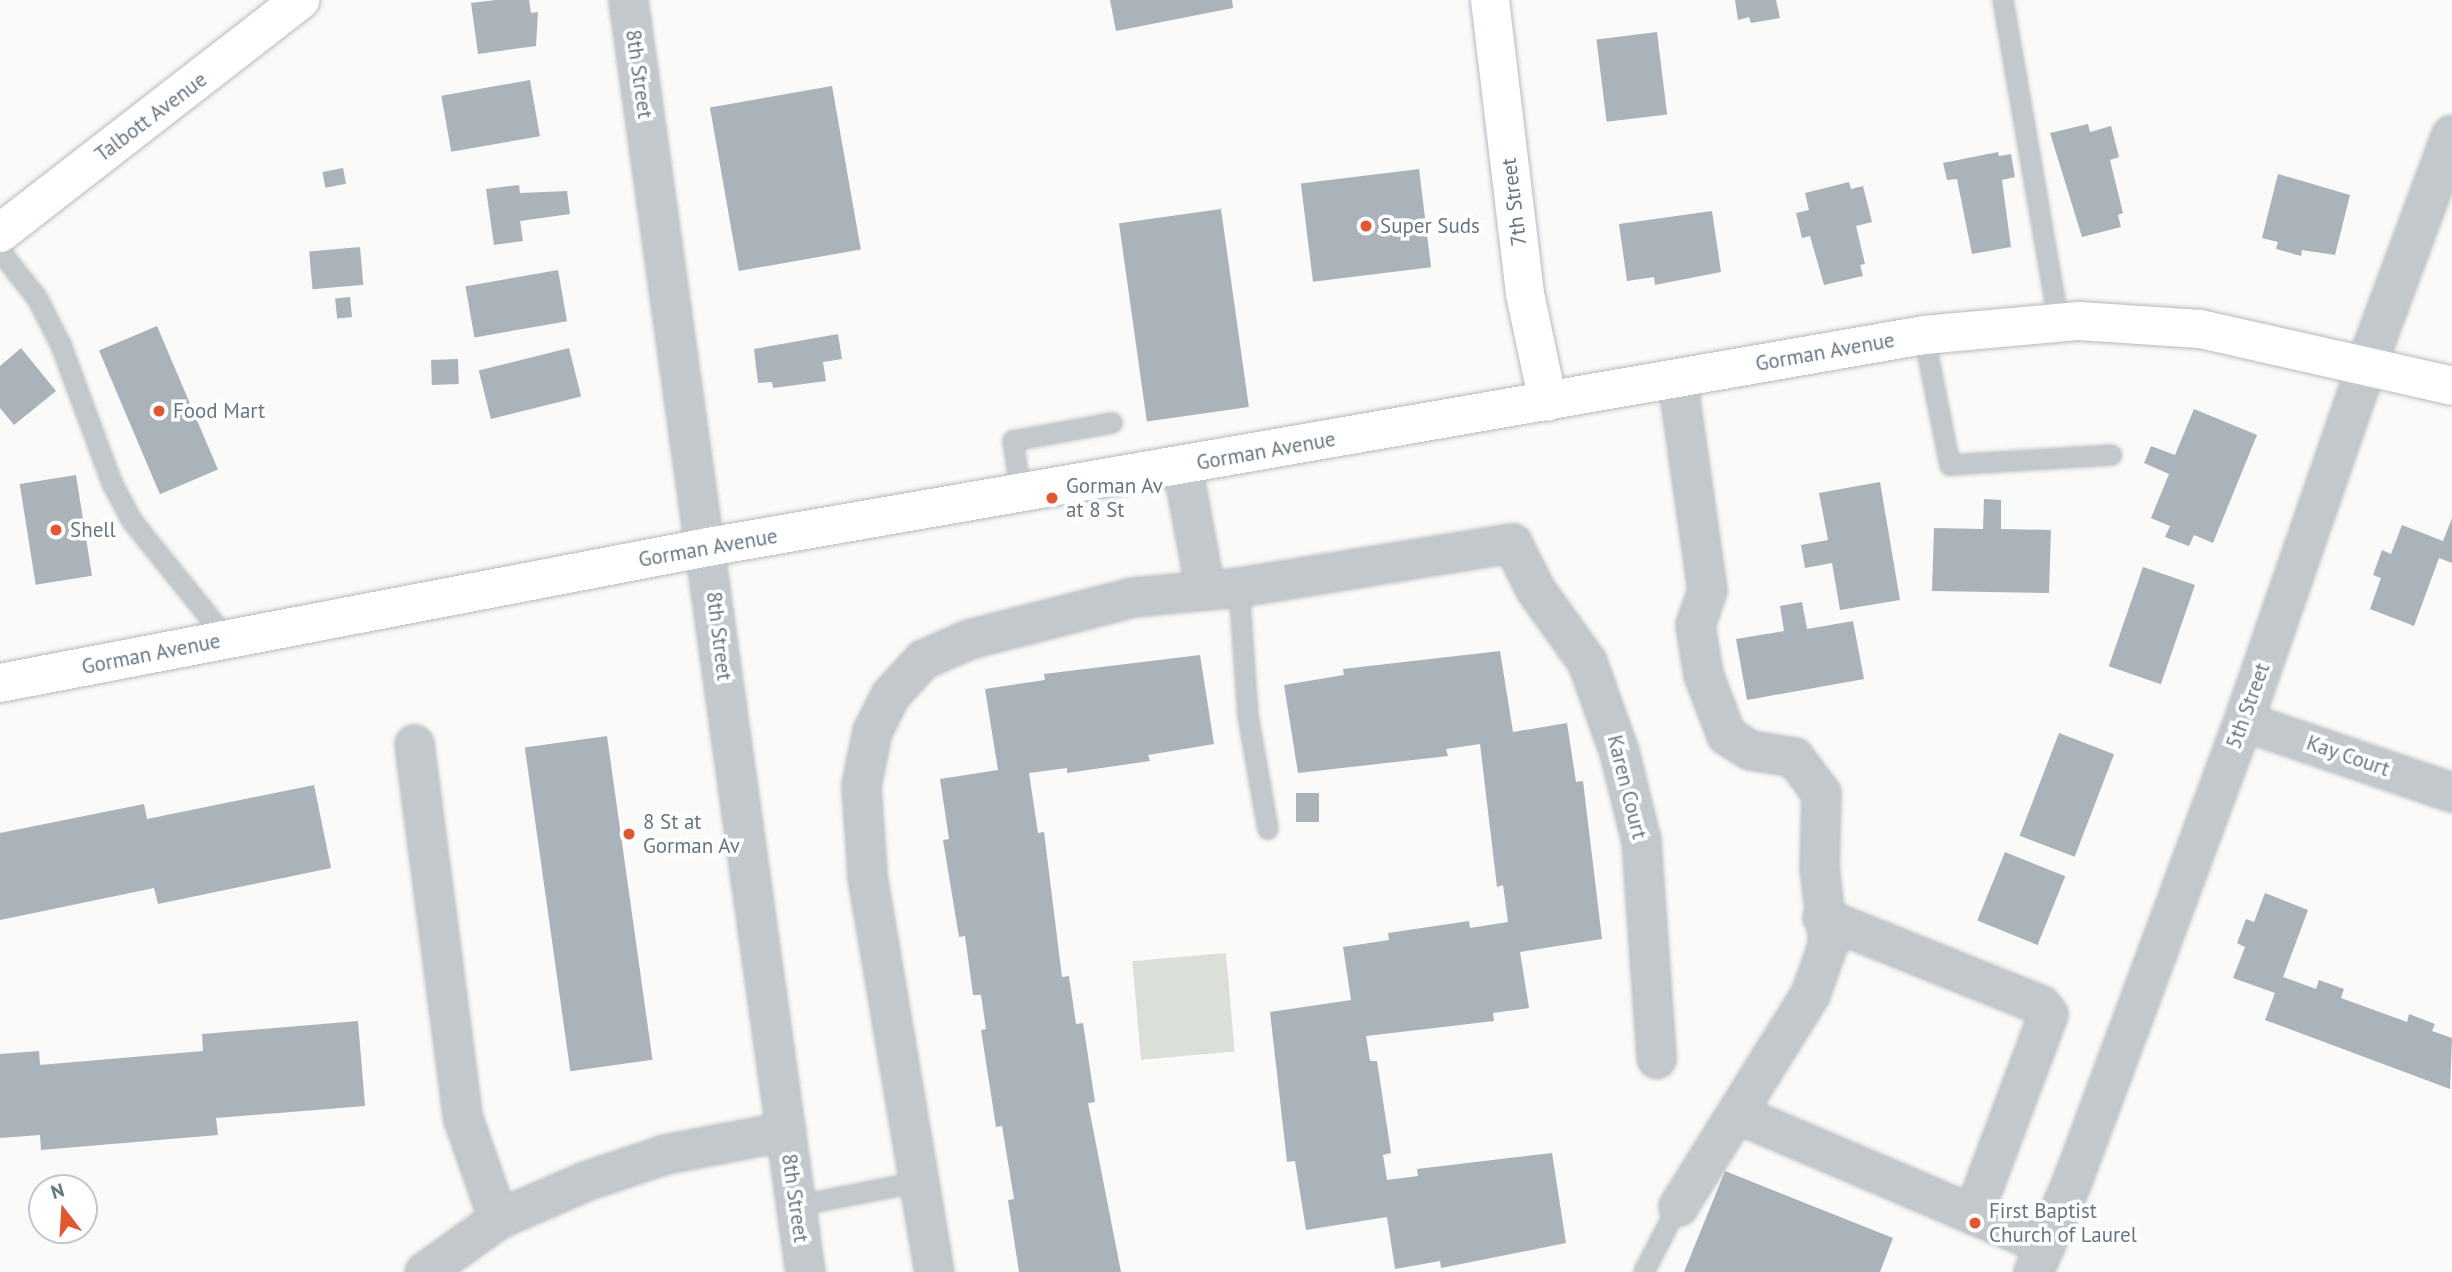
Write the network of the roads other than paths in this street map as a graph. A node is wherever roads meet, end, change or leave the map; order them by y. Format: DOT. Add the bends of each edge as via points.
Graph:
graph roads {
  1 [pos="300,0"];
  2 [pos="628,0"];
  3 [pos="1490,0"];
  4 [pos="2003,0"];
  5 [pos="2452,135"];
  6 [pos="0,233"];
  7 [pos="0,251"];
  8 [pos="2059,323"];
  9 [pos="1924,334"];
  10 [pos="2366,366"];
  11 [pos="1677,379"];
  12 [pos="2452,386"];
  13 [pos="1548,402"];
  14 [pos="1112,423"];
  15 [pos="2112,455"];
  16 [pos="1182,466"];
  17 [pos="1021,493"];
  18 [pos="708,547"];
  19 [pos="1222,589"];
  20 [pos="228,639"];
  21 [pos="0,683"];
  22 [pos="2243,721"];
  23 [pos="414,744"];
  24 [pos="2452,792"];
  25 [pos="1268,830"];
  26 [pos="1822,917"];
  27 [pos="1656,1058"];
  28 [pos="1738,1114"];
  29 [pos="786,1131"];
  30 [pos="918,1182"];
  31 [pos="796,1206"];
  32 [pos="1678,1206"];
  33 [pos="1973,1214"];
  34 [pos="498,1219"];
  35 [pos="2039,1258"];
  36 [pos="424,1272"];
  37 [pos="805,1272"];
  38 [pos="933,1272"];
  39 [pos="1644,1272"];
  1 -- 6 [label="main road, Talbott Avenue"];
  2 -- 18 [label="street, 8th Street"];
  3 -- 13 [label="main road, 7th Street" via="1525,294"];
  4 -- 8 [label="lane"];
  5 -- 10 [label="street, 5th Street"];
  7 -- 20 [label="lane" via="37,298 61,345 112,483 132,521"];
  8 -- 9 [label="main road, Gorman Avenue"];
  8 -- 10 [label="main road, Gorman Avenue" via="2200,329"];
  9 -- 11 [label="main road, Gorman Avenue"];
  9 -- 15 [label="lane" via="1950,465"];
  10 -- 12 [label="main road, Gorman Avenue"];
  10 -- 22 [label="street, 5th Street"];
  11 -- 13 [label="main road, Gorman Avenue"];
  11 -- 26 [label="street" via="1707,590 1695,625 1703,674 1726,735 1751,750 1794,757 1821,793"];
  13 -- 16 [label="main road, Gorman Avenue"];
  14 -- 17 [label="lane" via="1013,441"];
  16 -- 17 [label="main road, Gorman Avenue"];
  16 -- 19 [label="street"];
  17 -- 18 [label="main road, Gorman Avenue"];
  18 -- 20 [label="main road, Gorman Avenue"];
  18 -- 29 [label="street, 8th Street"];
  19 -- 25 [label="lane"];
  19 -- 27 [label="street, Karen Court" via="1512,543 1535,589 1587,662 1619,752 1641,841"];
  19 -- 30 [label="street" via="1132,597 969,639 923,659 890,695 878,719 861,785 867,874"];
  20 -- 21 [label="main road, Gorman Avenue"];
  22 -- 24 [label="street, Kay Court"];
  22 -- 35 [label="street, 5th Street"];
  23 -- 34 [label="street" via="463,1119"];
  26 -- 28 [label="street" via="1828,943 1810,994"];
  26 -- 33 [label="street" via="2041,1005 2048,1014"];
  28 -- 32 [label="street"];
  28 -- 33 [label="street"];
  29 -- 31 [label="street, 8th Street"];
  29 -- 34 [label="street" via="665,1154 585,1181"];
  30 -- 31 [label="lane"];
  30 -- 38 [label="street"];
  31 -- 37 [label="street, 8th Street"];
  32 -- 39 [label="lane"];
  33 -- 35 [label="street"];
  34 -- 36 [label="street"];
}
